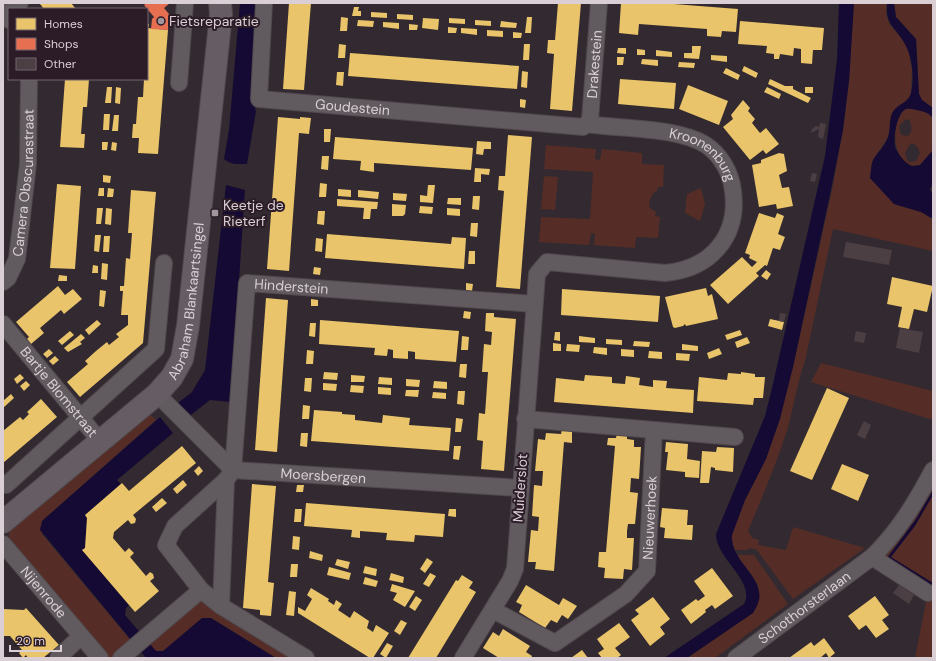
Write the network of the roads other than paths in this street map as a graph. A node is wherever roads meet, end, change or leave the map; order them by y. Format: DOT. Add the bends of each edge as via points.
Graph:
graph roads {
  1 [pos="185,3"];
  2 [pos="220,3"];
  3 [pos="264,3"];
  4 [pos="600,3"];
  5 [pos="29,80"];
  6 [pos="179,83"];
  7 [pos="542,123"];
  8 [pos="586,124"];
  9 [pos="164,263"];
  10 [pos="3,282"];
  11 [pos="534,304"];
  12 [pos="3,324"];
  13 [pos="157,394"];
  14 [pos="81,418"];
  15 [pos="525,419"];
  16 [pos="654,430"];
  17 [pos="735,437"];
  18 [pos="100,441"];
  19 [pos="933,470"];
  20 [pos="230,475"];
  21 [pos="6,485"];
  22 [pos="520,488"];
  23 [pos="3,522"];
  24 [pos="3,544"];
  25 [pos="872,558"];
  26 [pos="201,590"];
  27 [pos="928,593"];
  28 [pos="221,606"];
  29 [pos="493,610"];
  30 [pos="81,636"];
  31 [pos="127,653"];
  32 [pos="58,658"];
  33 [pos="100,658"];
  34 [pos="306,658"];
  35 [pos="464,658"];
  36 [pos="736,658"];
  1 -- 6 [label="street"];
  2 -- 13 [label="street, Abraham Blankaartsingel" via="221,14 188,326 182,359 172,377"];
  3 -- 7 [label="street, Goudestein" via="259,99"];
  4 -- 8 [label="street, Drakestein" via="590,120"];
  5 -- 10 [label="street, Camera Obscurastraat" via="28,164 17,259 8,278"];
  7 -- 8 [label="street, Kroonenburg" via="583,126"];
  8 -- 11 [label="street, Kroonenburg" via="675,133 706,145 717,155 732,180 734,218 728,233 709,257 693,267 678,271 665,273 547,262 537,274"];
  9 -- 14 [label="street, Abraham Blankaartsingel" via="156,349"];
  11 -- 15 [label="street, Muiderslot"];
  11 -- 20 [label="street, Hinderstein" via="247,283"];
  12 -- 14 [label="street, Bartje Blomstraat"];
  13 -- 18 [label="street, Abraham Blankaartsingel"];
  13 -- 20 [label="street"];
  14 -- 18 [label="street, Bartje Blomstraat"];
  14 -- 21 [label="street, Abraham Blankaartsingel"];
  15 -- 16 [label="street"];
  15 -- 22 [label="street, Muiderslot"];
  16 -- 17 [label="street"];
  16 -- 29 [label="street, Nieuwerhoek" via="647,571 626,594 555,644"];
  18 -- 23 [label="street, Abraham Blankaartsingel"];
  19 -- 25 [label="street, Schothorsterlaan" via="911,510"];
  20 -- 22 [label="street, Moersbergen"];
  20 -- 26 [label="street" via="176,526 166,545"];
  20 -- 28 [label="street, Hinderstein"];
  22 -- 29 [label="street, Muiderslot" via="515,569"];
  24 -- 30 [label="street, Nijenrode"];
  25 -- 27 [label="street"];
  25 -- 36 [label="street, Schothorsterlaan"];
  26 -- 28 [label="street"];
  26 -- 31 [label="street"];
  28 -- 34 [label="street"];
  29 -- 35 [label="street, Muiderslot"];
  30 -- 32 [label="street"];
  30 -- 33 [label="street, Nijenrode"];
}
